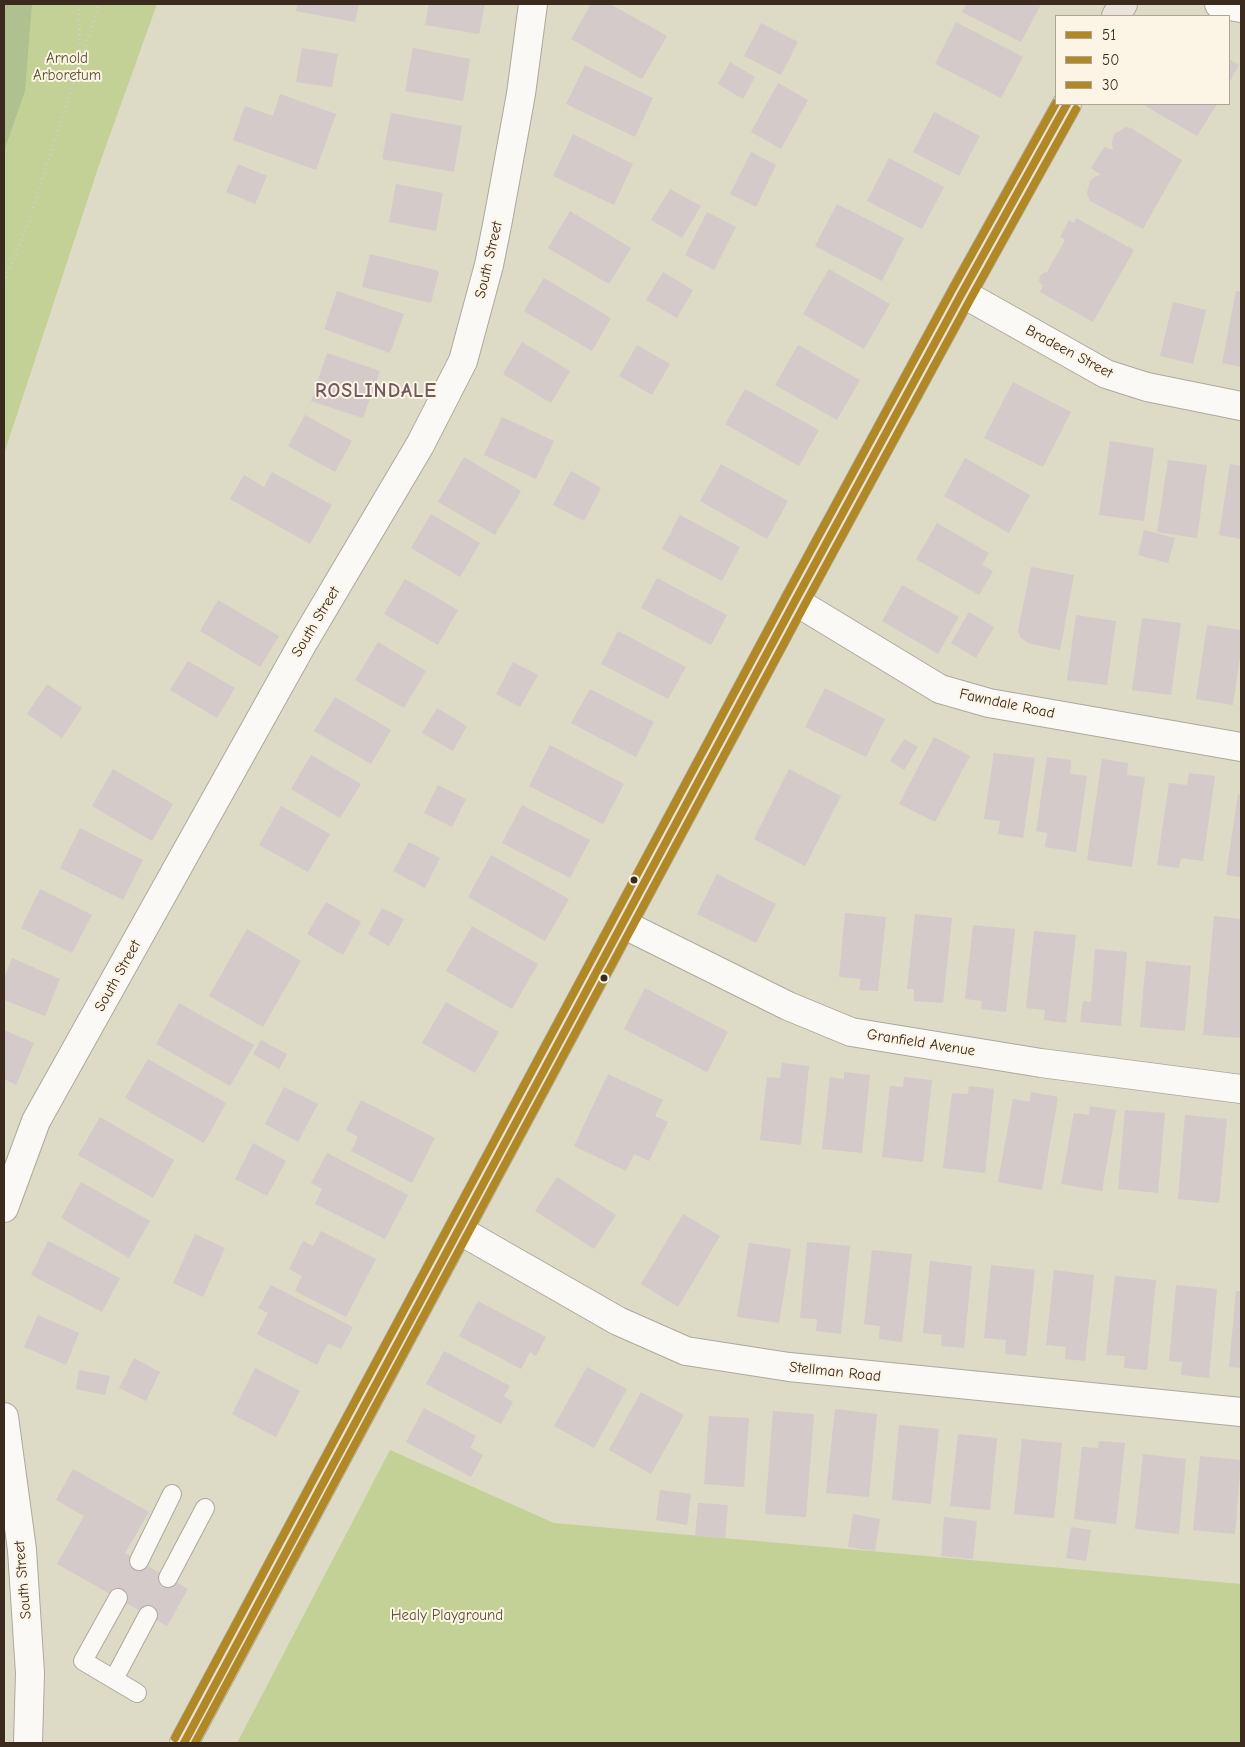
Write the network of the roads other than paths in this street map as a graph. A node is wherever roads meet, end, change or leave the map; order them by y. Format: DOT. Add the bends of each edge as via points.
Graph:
graph roads {
  1 [pos="533,4"];
  2 [pos="1123,4"];
  3 [pos="1220,4"];
  4 [pos="1241,8"];
  5 [pos="1117,15"];
  6 [pos="1067,105"];
  7 [pos="962,293"];
  8 [pos="1241,406"];
  9 [pos="795,601"];
  10 [pos="1241,747"];
  11 [pos="623,924"];
  12 [pos="1241,1089"];
  13 [pos="4,1208"];
  14 [pos="459,1230"];
  15 [pos="1241,1412"];
  16 [pos="4,1417"];
  17 [pos="172,1494"];
  18 [pos="205,1508"];
  19 [pos="139,1561"];
  20 [pos="168,1578"];
  21 [pos="118,1598"];
  22 [pos="148,1615"];
  23 [pos="114,1679"];
  24 [pos="137,1693"];
  25 [pos="28,1743"];
  26 [pos="184,1743"];
  1 -- 13 [label="street, South Street" via="521,94 498,220 463,361 420,445 304,641 36,1121"];
  2 -- 5 [label="main road"];
  3 -- 4 [label="street"];
  6 -- 7 [label="main road"];
  7 -- 8 [label="street, Bradeen Street" via="1106,374 1147,387"];
  7 -- 9 [label="main road"];
  9 -- 10 [label="street, Fawndale Road" via="940,689 989,703"];
  9 -- 11 [label="main road"];
  11 -- 12 [label="street, Granfield Avenue" via="788,1006 851,1032 1041,1063"];
  11 -- 14 [label="main road"];
  14 -- 15 [label="street, Stellman Road" via="618,1321 686,1351 789,1367"];
  14 -- 26 [label="main road"];
  16 -- 25 [label="street, South Street" via="22,1550 30,1673"];
  17 -- 19 [label="lane"];
  18 -- 20 [label="lane"];
  21 -- 23 [label="lane" via="83,1661"];
  22 -- 23 [label="lane"];
  23 -- 24 [label="lane"];
}
